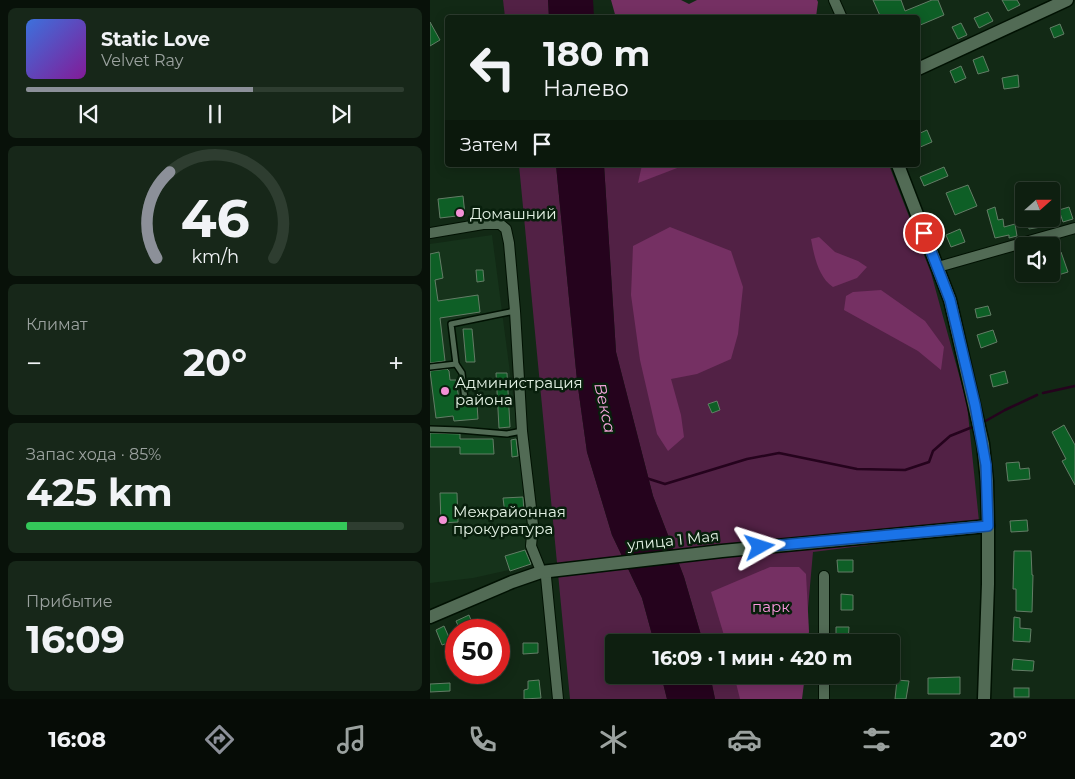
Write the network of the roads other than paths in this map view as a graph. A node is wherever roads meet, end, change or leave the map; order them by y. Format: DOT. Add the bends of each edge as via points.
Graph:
graph roads {
  1 [pos="834,0"];
  2 [pos="1067,0"];
  3 [pos="841,15"];
  4 [pos="920,68"];
  5 [pos="899,167"];
  6 [pos="1075,228"];
  7 [pos="430,232"];
  8 [pos="938,267"];
  9 [pos="515,311"];
  10 [pos="456,364"];
  11 [pos="430,367"];
  12 [pos="465,400"];
  13 [pos="430,429"];
  14 [pos="522,431"];
  15 [pos="988,526"];
  16 [pos="539,566"];
  17 [pos="824,576"];
  18 [pos="546,577"];
  19 [pos="430,616"];
  20 [pos="824,634"];
  21 [pos="824,684"];
  22 [pos="558,699"];
  23 [pos="824,699"];
  24 [pos="984,699"];
  1 -- 3 [label="street"];
  2 -- 4 [label="main road"];
  5 -- 8 [label="main road"];
  6 -- 8 [label="street"];
  7 -- 9 [label="street" via="500,224 506,230 509,244"];
  8 -- 15 [label="main road" via="950,300 983,444"];
  9 -- 10 [label="lane" via="451,324"];
  9 -- 14 [label="street"];
  10 -- 11 [label="lane"];
  10 -- 12 [label="lane" via="462,373"];
  13 -- 14 [label="lane" via="507,434"];
  14 -- 16 [label="street" via="533,525 531,546"];
  15 -- 19 [label="main road, улица 1 Мая" via="587,566 512,582"];
  15 -- 24 [label="main road"];
  17 -- 20 [label="street"];
  18 -- 22 [label="street"];
  21 -- 23 [label="street"];
}
